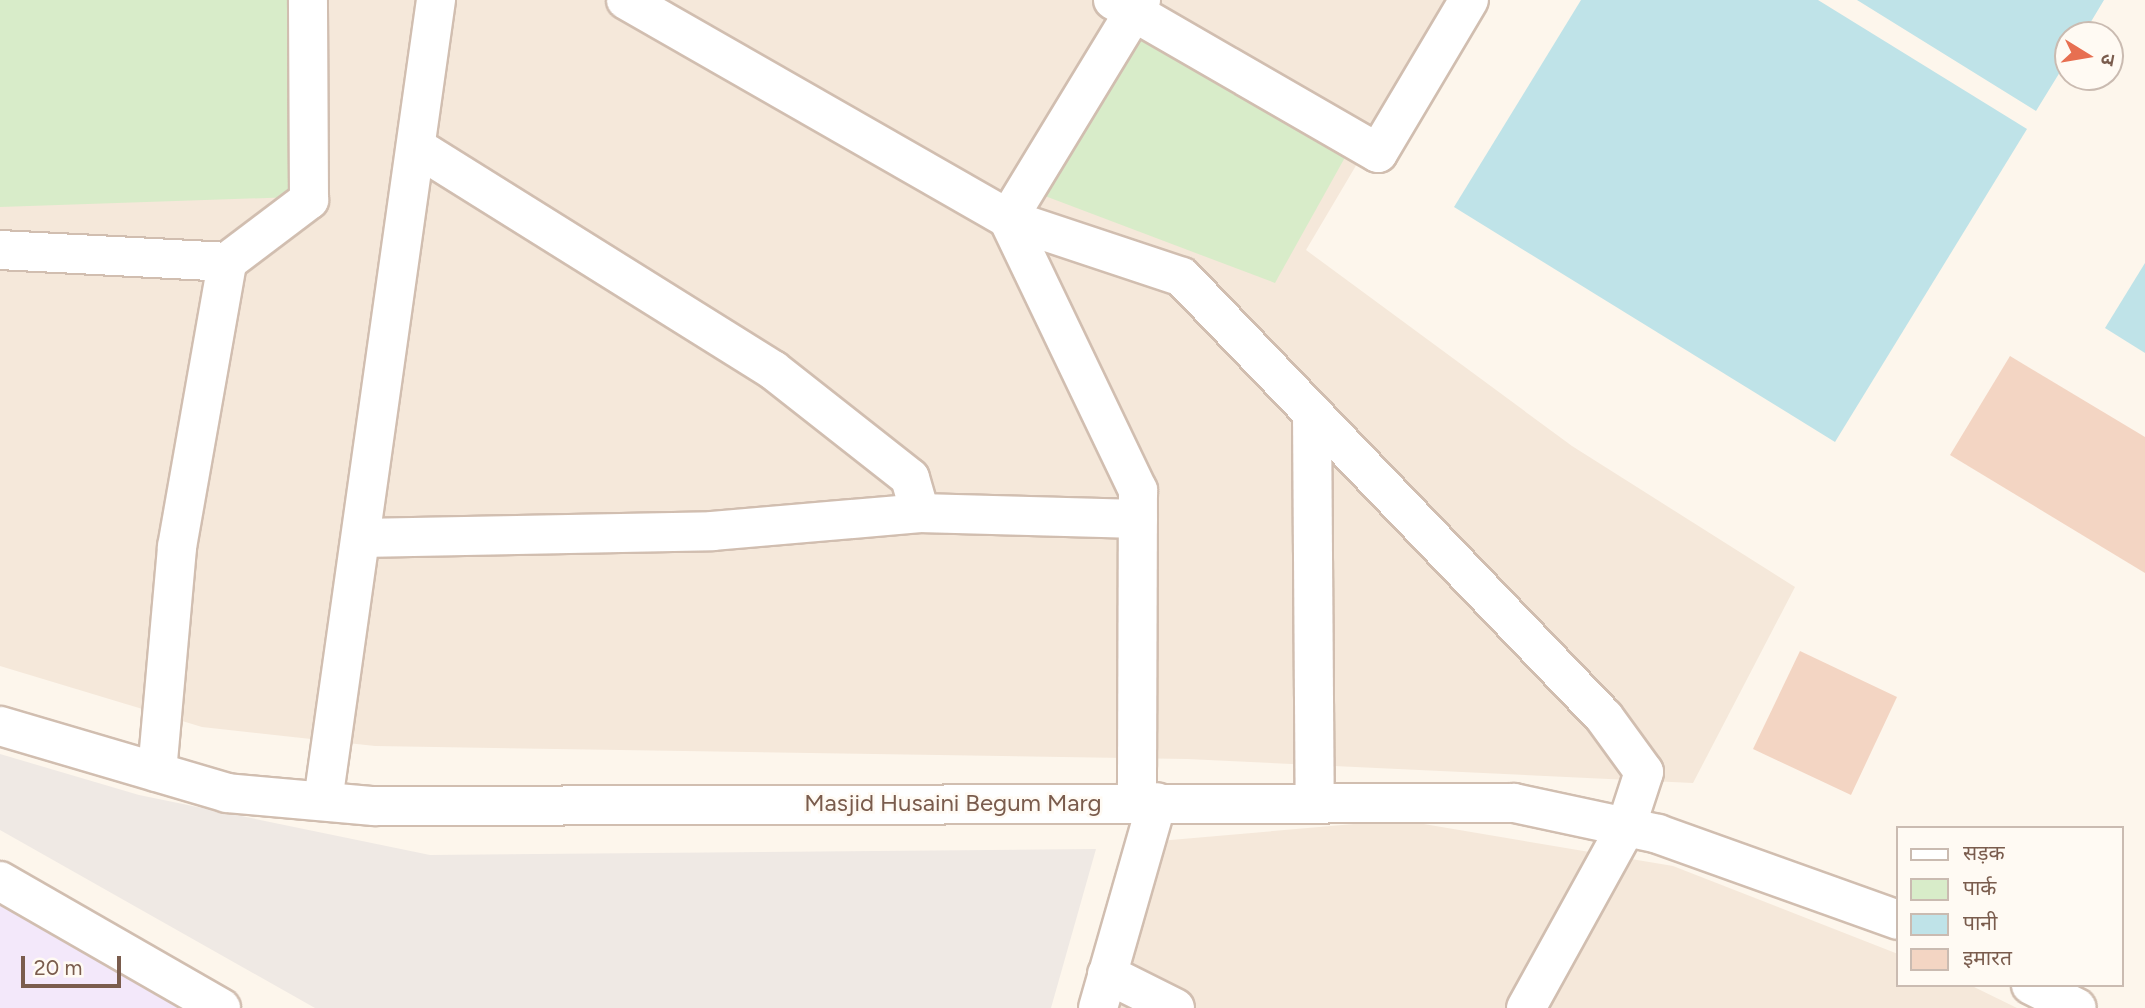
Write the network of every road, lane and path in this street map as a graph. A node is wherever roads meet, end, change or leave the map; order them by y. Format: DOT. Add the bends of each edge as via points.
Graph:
graph roads {
  1 [pos="308,0"];
  2 [pos="436,0"];
  3 [pos="626,0"];
  4 [pos="1469,0"];
  5 [pos="1129,4"];
  6 [pos="416,147"];
  7 [pos="1008,219"];
  8 [pos="0,250"];
  9 [pos="227,262"];
  10 [pos="1312,413"];
  11 [pos="920,513"];
  12 [pos="1138,519"];
  13 [pos="360,538"];
  14 [pos="0,726"];
  15 [pos="158,772"];
  16 [pos="324,801"];
  17 [pos="1147,802"];
  18 [pos="1315,802"];
  19 [pos="1626,827"];
  20 [pos="0,881"];
  21 [pos="1896,919"];
  22 [pos="2035,987"];
  23 [pos="1102,991"];
  24 [pos="221,1008"];
  25 [pos="1175,1008"];
  26 [pos="1526,1008"];
  27 [pos="2077,1008"];
  1 -- 9 [label="street" via="309,200"];
  2 -- 6 [label="street"];
  3 -- 7 [label="street"];
  4 -- 5 [label="street" via="1378,153"];
  5 -- 7 [label="street"];
  6 -- 11 [label="street" via="773,370 910,478"];
  6 -- 13 [label="street"];
  7 -- 10 [label="street" via="1182,277"];
  7 -- 12 [label="street" via="1138,490"];
  8 -- 9 [label="street"];
  9 -- 15 [label="street" via="177,547"];
  10 -- 18 [label="street"];
  10 -- 19 [label="street" via="1604,717 1644,772"];
  11 -- 12 [label="street"];
  11 -- 13 [label="street" via="712,531"];
  12 -- 17 [label="street"];
  13 -- 16 [label="street"];
  14 -- 15 [label="street, Masjid Husaini Begum Marg"];
  15 -- 16 [label="street, Masjid Husaini Begum Marg" via="227,793"];
  16 -- 17 [label="street, Masjid Husaini Begum Marg" via="374,806"];
  17 -- 18 [label="street, Masjid Husaini Begum Marg"];
  17 -- 23 [label="street"];
  18 -- 19 [label="street, Masjid Husaini Begum Marg" via="1514,803"];
  19 -- 21 [label="street, Masjid Husaini Begum Marg" via="1658,834"];
  19 -- 26 [label="street"];
  20 -- 24 [label="street"];
  22 -- 27 [label="street"];
  23 -- 25 [label="street"];
}
